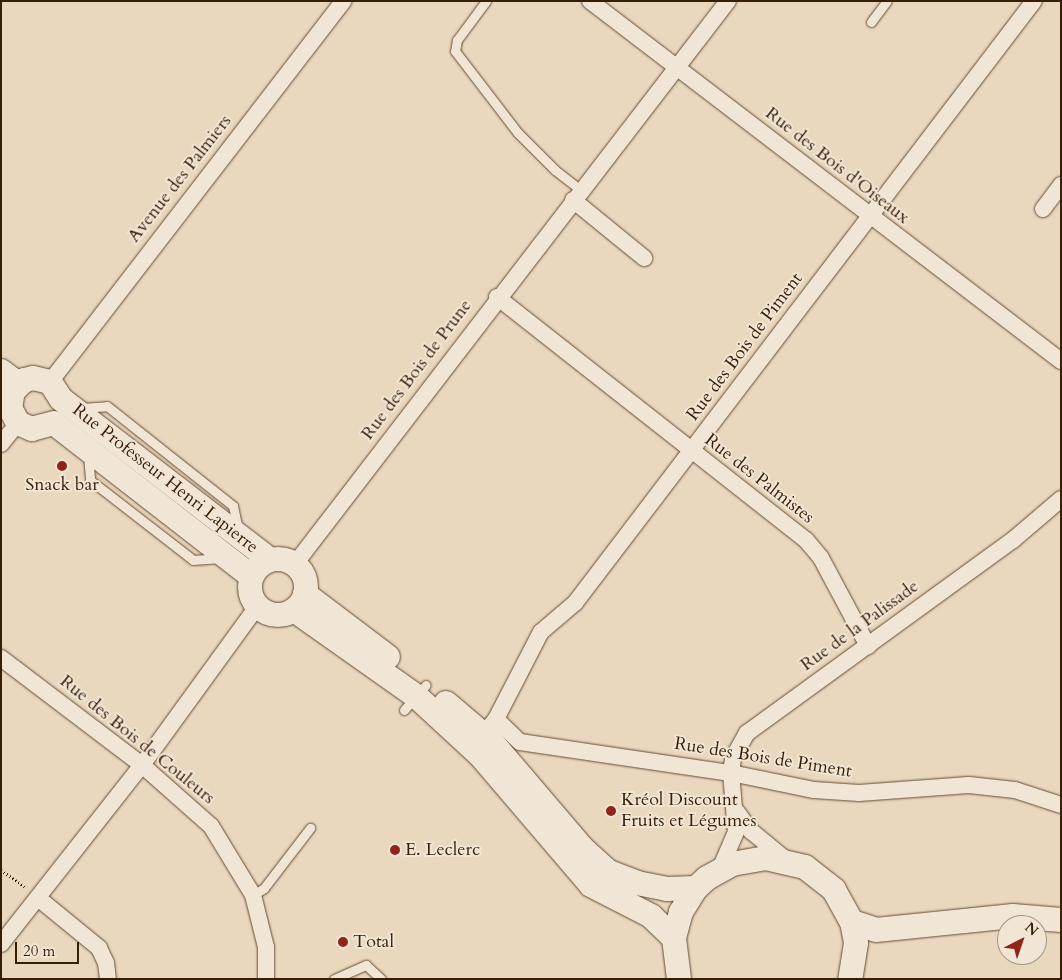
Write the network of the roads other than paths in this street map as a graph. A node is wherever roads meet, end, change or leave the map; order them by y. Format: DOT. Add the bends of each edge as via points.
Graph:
graph roads {
  1 [pos="343,1"];
  2 [pos="486,1"];
  3 [pos="590,1"];
  4 [pos="728,1"];
  5 [pos="887,1"];
  6 [pos="1034,1"];
  7 [pos="871,22"];
  8 [pos="675,67"];
  9 [pos="1061,185"];
  10 [pos="576,195"];
  11 [pos="1043,209"];
  12 [pos="869,217"];
  13 [pos="644,258"];
  14 [pos="497,297"];
  15 [pos="1061,361"];
  16 [pos="10,378"];
  17 [pos="61,397"];
  18 [pos="18,423"];
  19 [pos="1,444"];
  20 [pos="691,451"];
  21 [pos="1061,499"];
  22 [pos="269,560"];
  23 [pos="295,564"];
  24 [pos="251,576"];
  25 [pos="300,602"];
  26 [pos="257,607"];
  27 [pos="868,646"];
  28 [pos="1,658"];
  29 [pos="484,734"];
  30 [pos="142,765"];
  31 [pos="731,773"];
  32 [pos="1061,805"];
  33 [pos="737,812"];
  34 [pos="310,828"];
  35 [pos="787,861"];
  36 [pos="720,869"];
  37 [pos="696,888"];
  38 [pos="253,895"];
  39 [pos="38,898"];
  40 [pos="1061,920"];
  41 [pos="852,922"];
  42 [pos="901,930"];
  43 [pos="674,938"];
  44 [pos="1,944"];
  45 [pos="853,971"];
  46 [pos="108,979"];
  47 [pos="266,979"];
  48 [pos="334,979"];
  49 [pos="381,979"];
  50 [pos="679,979"];
  1 -- 17 [label="street, Avenue des Palmiers"];
  2 -- 10 [label="lane" via="457,40 455,51 518,133"];
  3 -- 8 [label="street, Rue des Bois d'Oiseaux"];
  4 -- 8 [label="street, Rue des Bois de Prune"];
  5 -- 7 [label="lane"];
  6 -- 12 [label="street, Rue des Bois de Piment"];
  8 -- 10 [label="street, Rue des Bois de Prune"];
  8 -- 12 [label="street, Rue des Bois d'Oiseaux"];
  9 -- 11 [label="street"];
  10 -- 13 [label="street"];
  10 -- 14 [label="street, Rue des Bois de Prune"];
  12 -- 15 [label="street, Rue des Bois d'Oiseaux"];
  12 -- 20 [label="street, Rue des Bois de Piment"];
  14 -- 20 [label="street, Rue des Palmistes"];
  14 -- 23 [label="street, Rue des Bois de Prune"];
  16 -- 17 [label="main road" via="34,378"];
  16 -- 18 [label="main road" via="13,391 10,408"];
  17 -- 22 [label="main road, Rue Professeur Henri Lapierre"];
  18 -- 19 [label="street"];
  18 -- 24 [label="main road, Rue Professeur Henri Lapierre" via="32,429 54,422"];
  20 -- 27 [label="street, Rue des Palmistes" via="806,540 821,558"];
  20 -- 29 [label="street, Rue des Bois de Piment" via="575,603 540,632"];
  21 -- 27 [label="street, Rue de la Palissade" via="1013,540"];
  22 -- 23 [label="main road" via="282,559"];
  22 -- 24 [label="main road" via="261,563"];
  23 -- 25 [label="main road" via="305,578"];
  24 -- 26 [label="main road" via="250,592"];
  25 -- 26 [label="main road" via="275,615"];
  25 -- 29 [label="main road" via="415,697"];
  26 -- 30 [label="street"];
  27 -- 31 [label="street, Rue de la Palissade" via="747,733 733,758"];
  28 -- 30 [label="street, Rue des Bois de Couleurs"];
  29 -- 31 [label="street, Rue des Bois de Piment"];
  29 -- 37 [label="main road" via="582,848 609,872 637,884 666,889"];
  29 -- 43 [label="main road" via="591,884 650,916"];
  30 -- 38 [label="street, Rue des Bois de Couleurs" via="211,826"];
  30 -- 39 [label="street"];
  31 -- 32 [label="street, Rue des Bois de Piment" via="814,790 859,793 978,786 1015,790"];
  31 -- 33 [label="street, Rue de la Palissade"];
  33 -- 35 [label="street, Rue de la Palissade" via="751,831"];
  33 -- 36 [label="street, Rue de la Palissade" via="732,845"];
  34 -- 38 [label="lane" via="264,888"];
  35 -- 36 [label="main road" via="744,860"];
  35 -- 41 [label="main road" via="820,877 834,890"];
  36 -- 37 [label="main road"];
  37 -- 43 [label="main road" via="681,912"];
  38 -- 47 [label="street, Rue des Bois de Couleurs" via="266,947"];
  39 -- 44 [label="street"];
  39 -- 46 [label="street" via="99,948 106,963"];
  40 -- 42 [label="main road" via="1013,916"];
  41 -- 42 [label="main road" via="876,930"];
  41 -- 45 [label="main road" via="856,943"];
  42 -- 45 [label="main road" via="868,950"];
  43 -- 50 [label="main road"];
  48 -- 49 [label="lane" via="366,965"];
}
